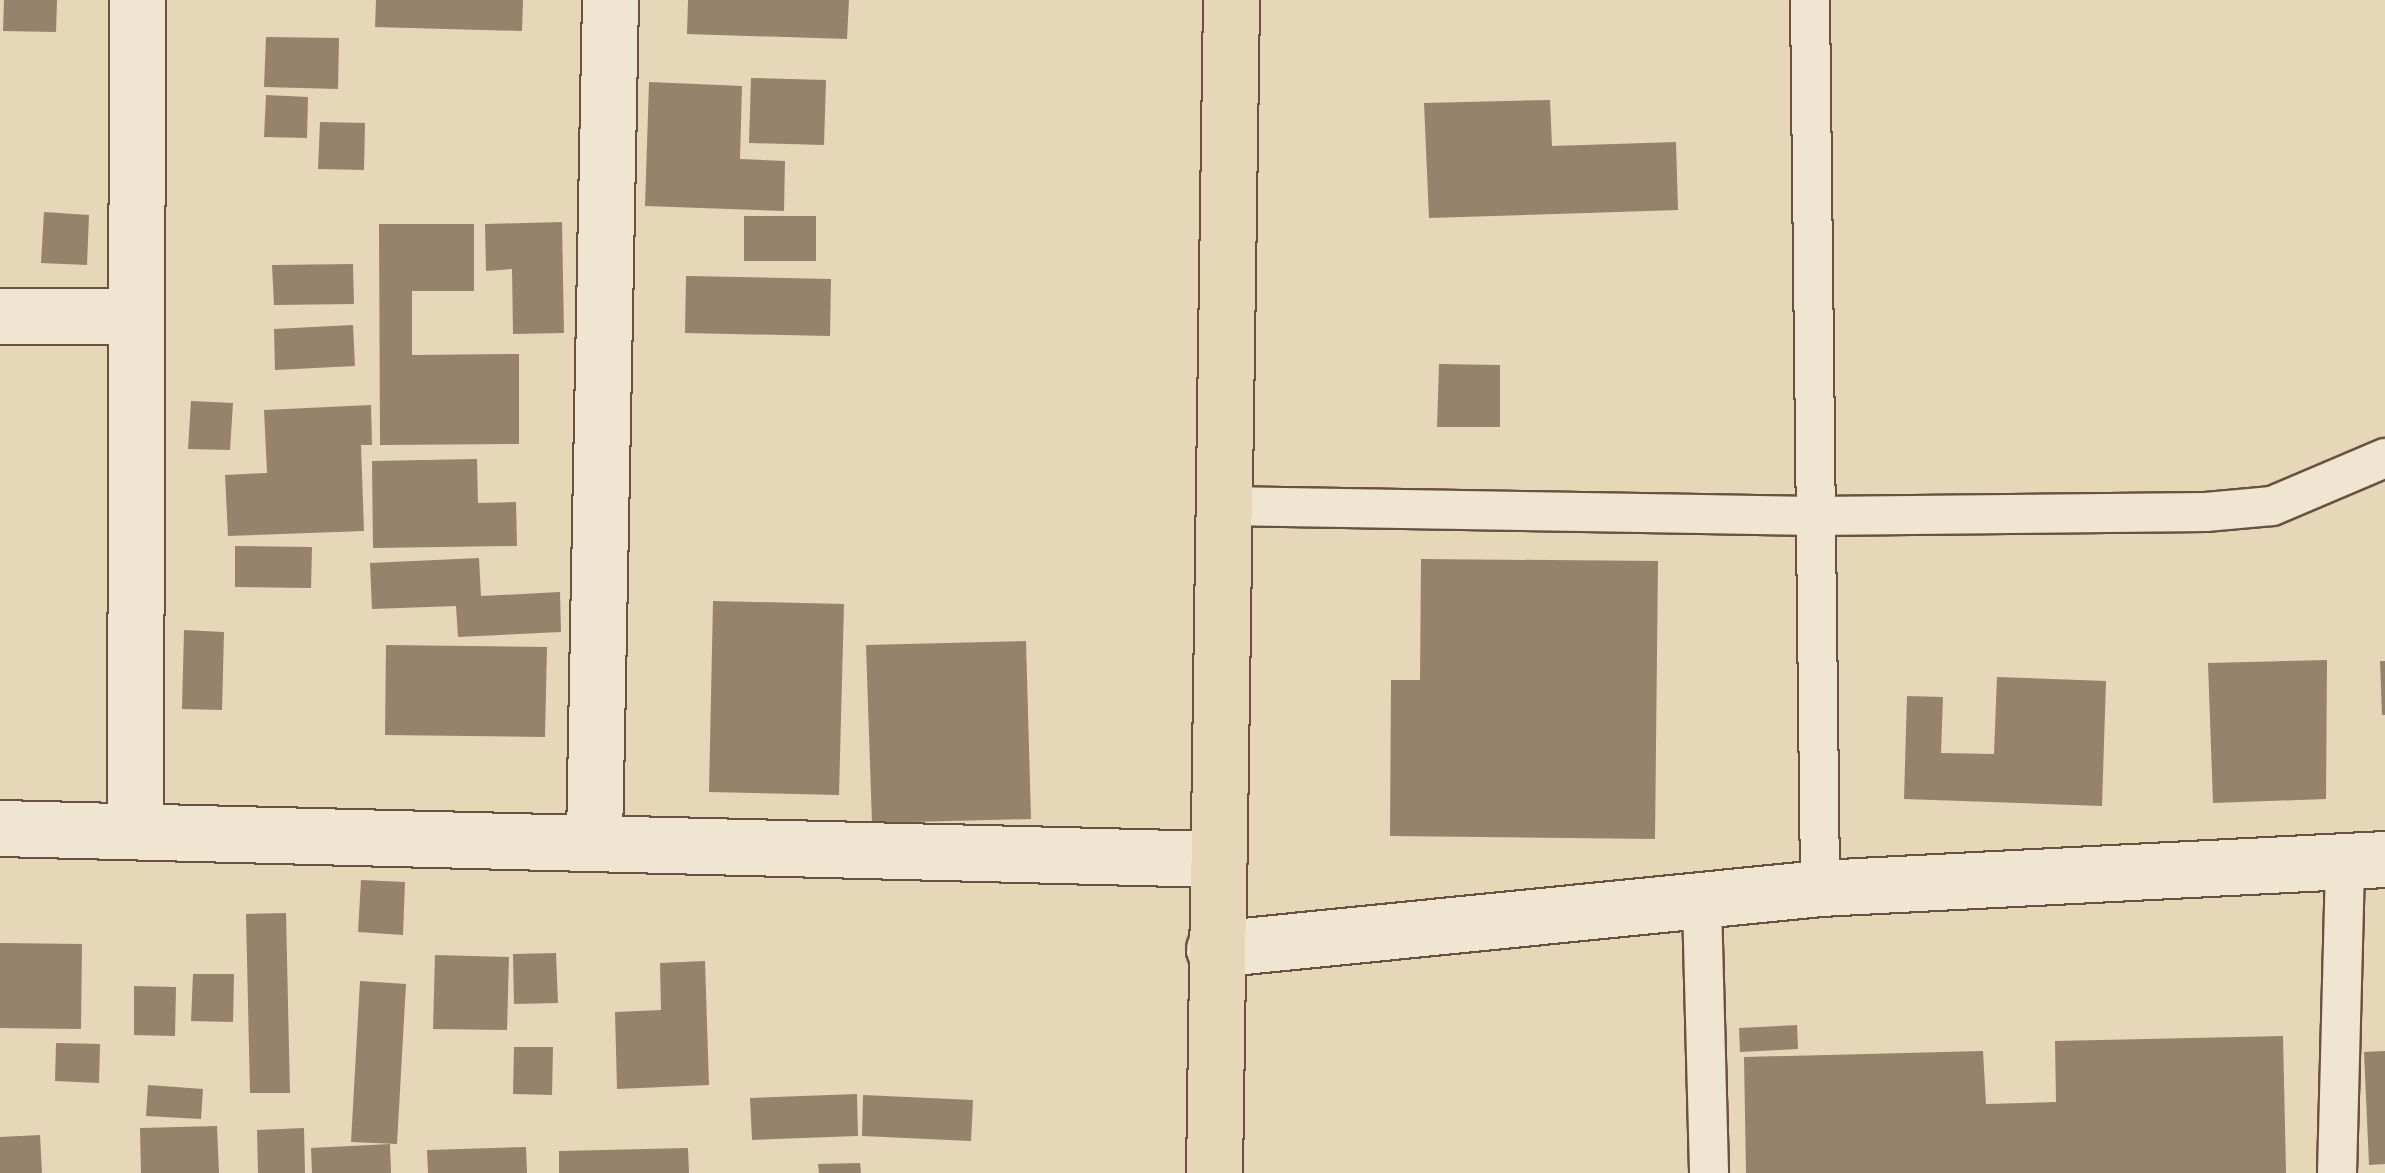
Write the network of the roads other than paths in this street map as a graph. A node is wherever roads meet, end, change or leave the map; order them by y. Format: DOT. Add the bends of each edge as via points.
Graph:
graph roads {
  1 [pos="138,0"];
  2 [pos="610,0"];
  3 [pos="1230,0"];
  4 [pos="1810,0"];
  5 [pos="0,316"];
  6 [pos="136,316"];
  7 [pos="2385,458"];
  8 [pos="1224,506"];
  9 [pos="1814,516"];
  10 [pos="0,828"];
  11 [pos="136,828"];
  12 [pos="594,839"];
  13 [pos="1218,859"];
  14 [pos="2365,859"];
  15 [pos="1820,888"];
  16 [pos="1702,904"];
  17 [pos="1214,949"];
  18 [pos="1214,1173"];
  19 [pos="1709,1173"];
  20 [pos="2337,1173"];
  1 -- 6 [label="street"];
  2 -- 12 [label="street"];
  3 -- 8 [label="highway"];
  4 -- 9 [label="lane"];
  5 -- 6 [label="street"];
  6 -- 11 [label="street"];
  7 -- 9 [label="lane" via="2272,506"];
  8 -- 9 [label="lane"];
  8 -- 13 [label="highway"];
  9 -- 15 [label="lane"];
  10 -- 11 [label="street"];
  11 -- 12 [label="street"];
  12 -- 13 [label="street"];
  13 -- 17 [label="highway"];
  14 -- 15 [label="street"];
  14 -- 20 [label="lane"];
  15 -- 16 [label="street"];
  16 -- 17 [label="street"];
  16 -- 19 [label="lane"];
  17 -- 18 [label="highway"];
}
